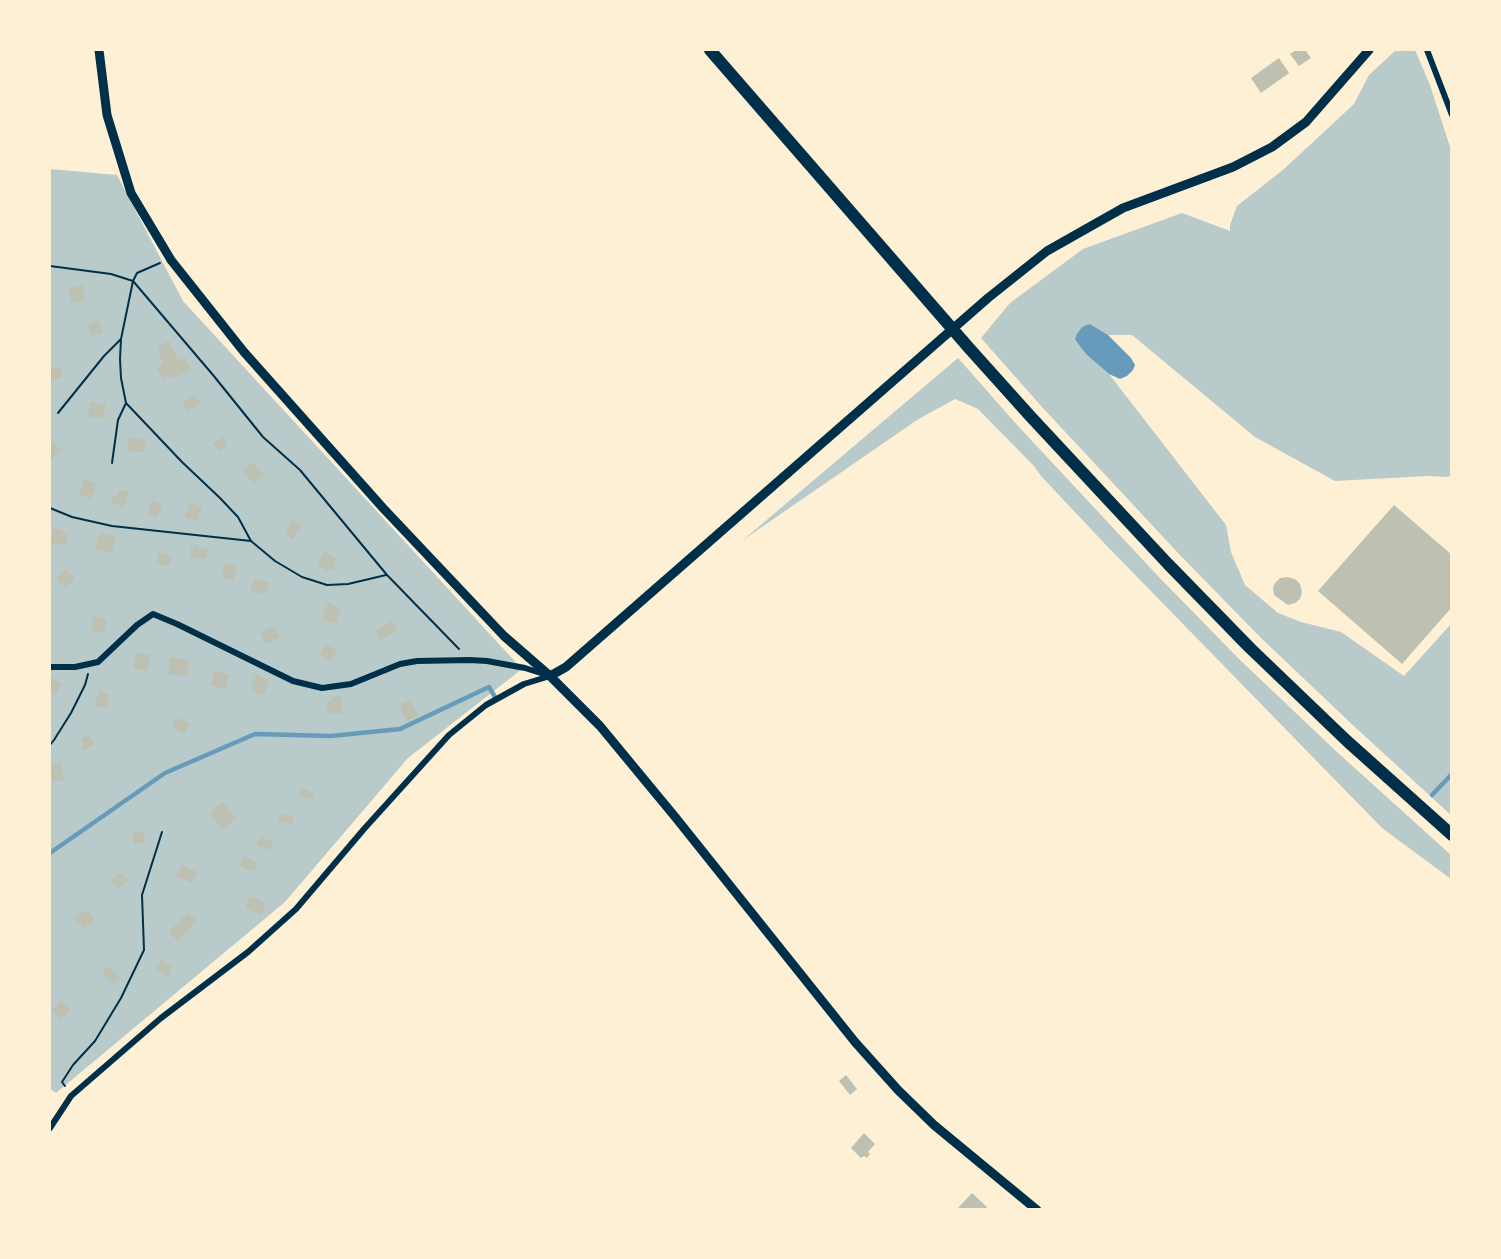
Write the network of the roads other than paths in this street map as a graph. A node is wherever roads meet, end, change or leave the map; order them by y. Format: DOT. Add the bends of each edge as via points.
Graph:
graph roads {
  1 [pos="99,50"];
  2 [pos="710,50"];
  3 [pos="1369,50"];
  4 [pos="1426,50"];
  5 [pos="1452,115"];
  6 [pos="50,667"];
  7 [pos="550,676"];
  8 [pos="1452,835"];
  9 [pos="50,1128"];
  10 [pos="1037,1209"];
  1 -- 7 [label="street" via="107,115 131,193 171,260 244,352 383,508 504,636"];
  2 -- 8 [label="main road" via="969,348 1160,556 1347,741"];
  3 -- 7 [label="street" via="1306,122 1272,147 1233,167 1123,208 1047,251 988,298 566,667"];
  4 -- 5 [label="street"];
  6 -- 7 [label="street" via="98,662 153,614 293,681 322,688 351,684 417,661 470,660"];
  7 -- 9 [label="street" via="524,684 486,705 449,735 296,909 72,1096"];
  7 -- 10 [label="street" via="600,726 898,1090 934,1125"];
}
